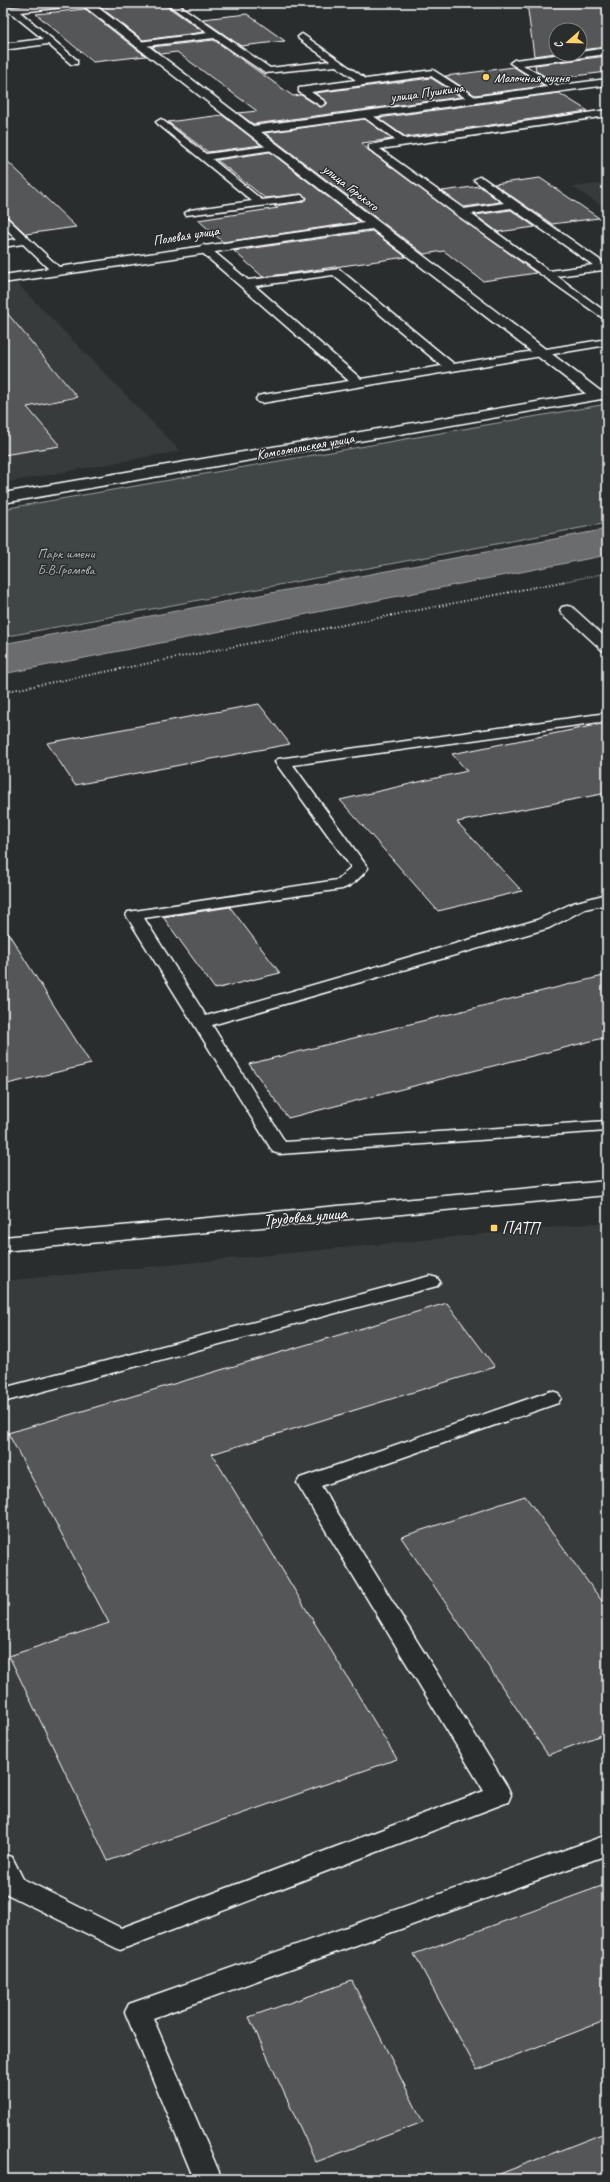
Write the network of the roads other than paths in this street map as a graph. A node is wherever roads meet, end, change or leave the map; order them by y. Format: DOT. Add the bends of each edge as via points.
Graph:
graph roads {
  1 [pos="73,3"];
  2 [pos="85,3"];
  3 [pos="170,3"];
  4 [pos="13,10"];
  5 [pos="3,11"];
  6 [pos="216,35"];
  7 [pos="302,37"];
  8 [pos="50,41"];
  9 [pos="139,45"];
  10 [pos="3,47"];
  11 [pos="607,51"];
  12 [pos="74,62"];
  13 [pos="338,63"];
  14 [pos="364,82"];
  15 [pos="607,82"];
  16 [pos="557,89"];
  17 [pos="475,100"];
  18 [pos="321,103"];
  19 [pos="607,113"];
  20 [pos="366,115"];
  21 [pos="161,122"];
  22 [pos="251,130"];
  23 [pos="404,142"];
  24 [pos="273,147"];
  25 [pos="204,157"];
  26 [pos="479,180"];
  27 [pos="301,198"];
  28 [pos="260,203"];
  29 [pos="513,205"];
  30 [pos="190,213"];
  31 [pos="461,213"];
  32 [pos="3,220"];
  33 [pos="374,225"];
  34 [pos="25,241"];
  35 [pos="3,244"];
  36 [pos="203,248"];
  37 [pos="57,271"];
  38 [pos="548,274"];
  39 [pos="3,279"];
  40 [pos="246,284"];
  41 [pos="607,318"];
  42 [pos="607,342"];
  43 [pos="542,353"];
  44 [pos="452,368"];
  45 [pos="358,383"];
  46 [pos="602,395"];
  47 [pos="262,399"];
  48 [pos="3,498"];
  49 [pos="567,610"];
  50 [pos="607,647"];
  51 [pos="607,717"];
  52 [pos="607,899"];
  53 [pos="202,1023"];
  54 [pos="607,1126"];
  55 [pos="607,1188"];
  56 [pos="3,1244"];
  57 [pos="430,1282"];
  58 [pos="3,1395"];
  59 [pos="551,1398"];
  60 [pos="607,1845"];
  61 [pos="3,1864"];
  62 [pos="208,2179"];
  1 -- 4 [label="lane"];
  2 -- 9 [label="street, улица Горького"];
  3 -- 6 [label="lane"];
  4 -- 5 [label="lane"];
  4 -- 8 [label="lane"];
  6 -- 9 [label="lane"];
  6 -- 13 [label="lane" via="268,72"];
  7 -- 13 [label="lane"];
  8 -- 10 [label="lane"];
  8 -- 12 [label="lane"];
  9 -- 22 [label="street, улица Горького"];
  11 -- 16 [label="lane" via="514,62"];
  13 -- 14 [label="lane"];
  14 -- 17 [label="lane" via="433,73"];
  14 -- 18 [label="lane" via="302,90"];
  15 -- 16 [label="street, улица Пушкина"];
  16 -- 17 [label="street, улица Пушкина"];
  17 -- 20 [label="street, улица Пушкина"];
  19 -- 23 [label="lane"];
  20 -- 22 [label="street, улица Пушкина"];
  20 -- 23 [label="lane"];
  21 -- 25 [label="lane"];
  22 -- 24 [label="street, улица Горького"];
  23 -- 31 [label="lane" via="372,147"];
  24 -- 25 [label="lane"];
  24 -- 33 [label="street, улица Горького"];
  25 -- 28 [label="lane"];
  26 -- 29 [label="lane"];
  27 -- 28 [label="lane"];
  28 -- 30 [label="lane"];
  29 -- 31 [label="lane"];
  29 -- 38 [label="lane" via="602,267"];
  31 -- 38 [label="lane"];
  32 -- 34 [label="lane"];
  33 -- 36 [label="street, Полевая улица"];
  33 -- 43 [label="street, улица Горького"];
  34 -- 35 [label="lane"];
  34 -- 37 [label="lane"];
  36 -- 37 [label="street, Полевая улица"];
  36 -- 40 [label="lane"];
  37 -- 39 [label="street, Полевая улица"];
  38 -- 41 [label="lane"];
  40 -- 44 [label="lane" via="335,271"];
  40 -- 45 [label="lane"];
  42 -- 43 [label="lane"];
  43 -- 44 [label="lane"];
  43 -- 46 [label="street, улица Горького"];
  44 -- 45 [label="lane"];
  45 -- 47 [label="lane"];
  46 -- 48 [label="street, Комсомольская улица"];
  49 -- 50 [label="lane"];
  51 -- 53 [label="lane" via="283,762 360,868 342,884 134,915"];
  52 -- 53 [label="lane" via="579,906 543,924"];
  53 -- 54 [label="lane" via="280,1148"];
  55 -- 56 [label="street, Трудовая улица"];
  57 -- 58 [label="lane"];
  59 -- 61 [label="lane" via="308,1483 499,1795 120,1940 14,1886"];
  60 -- 62 [label="lane" via="138,2012"];
}
